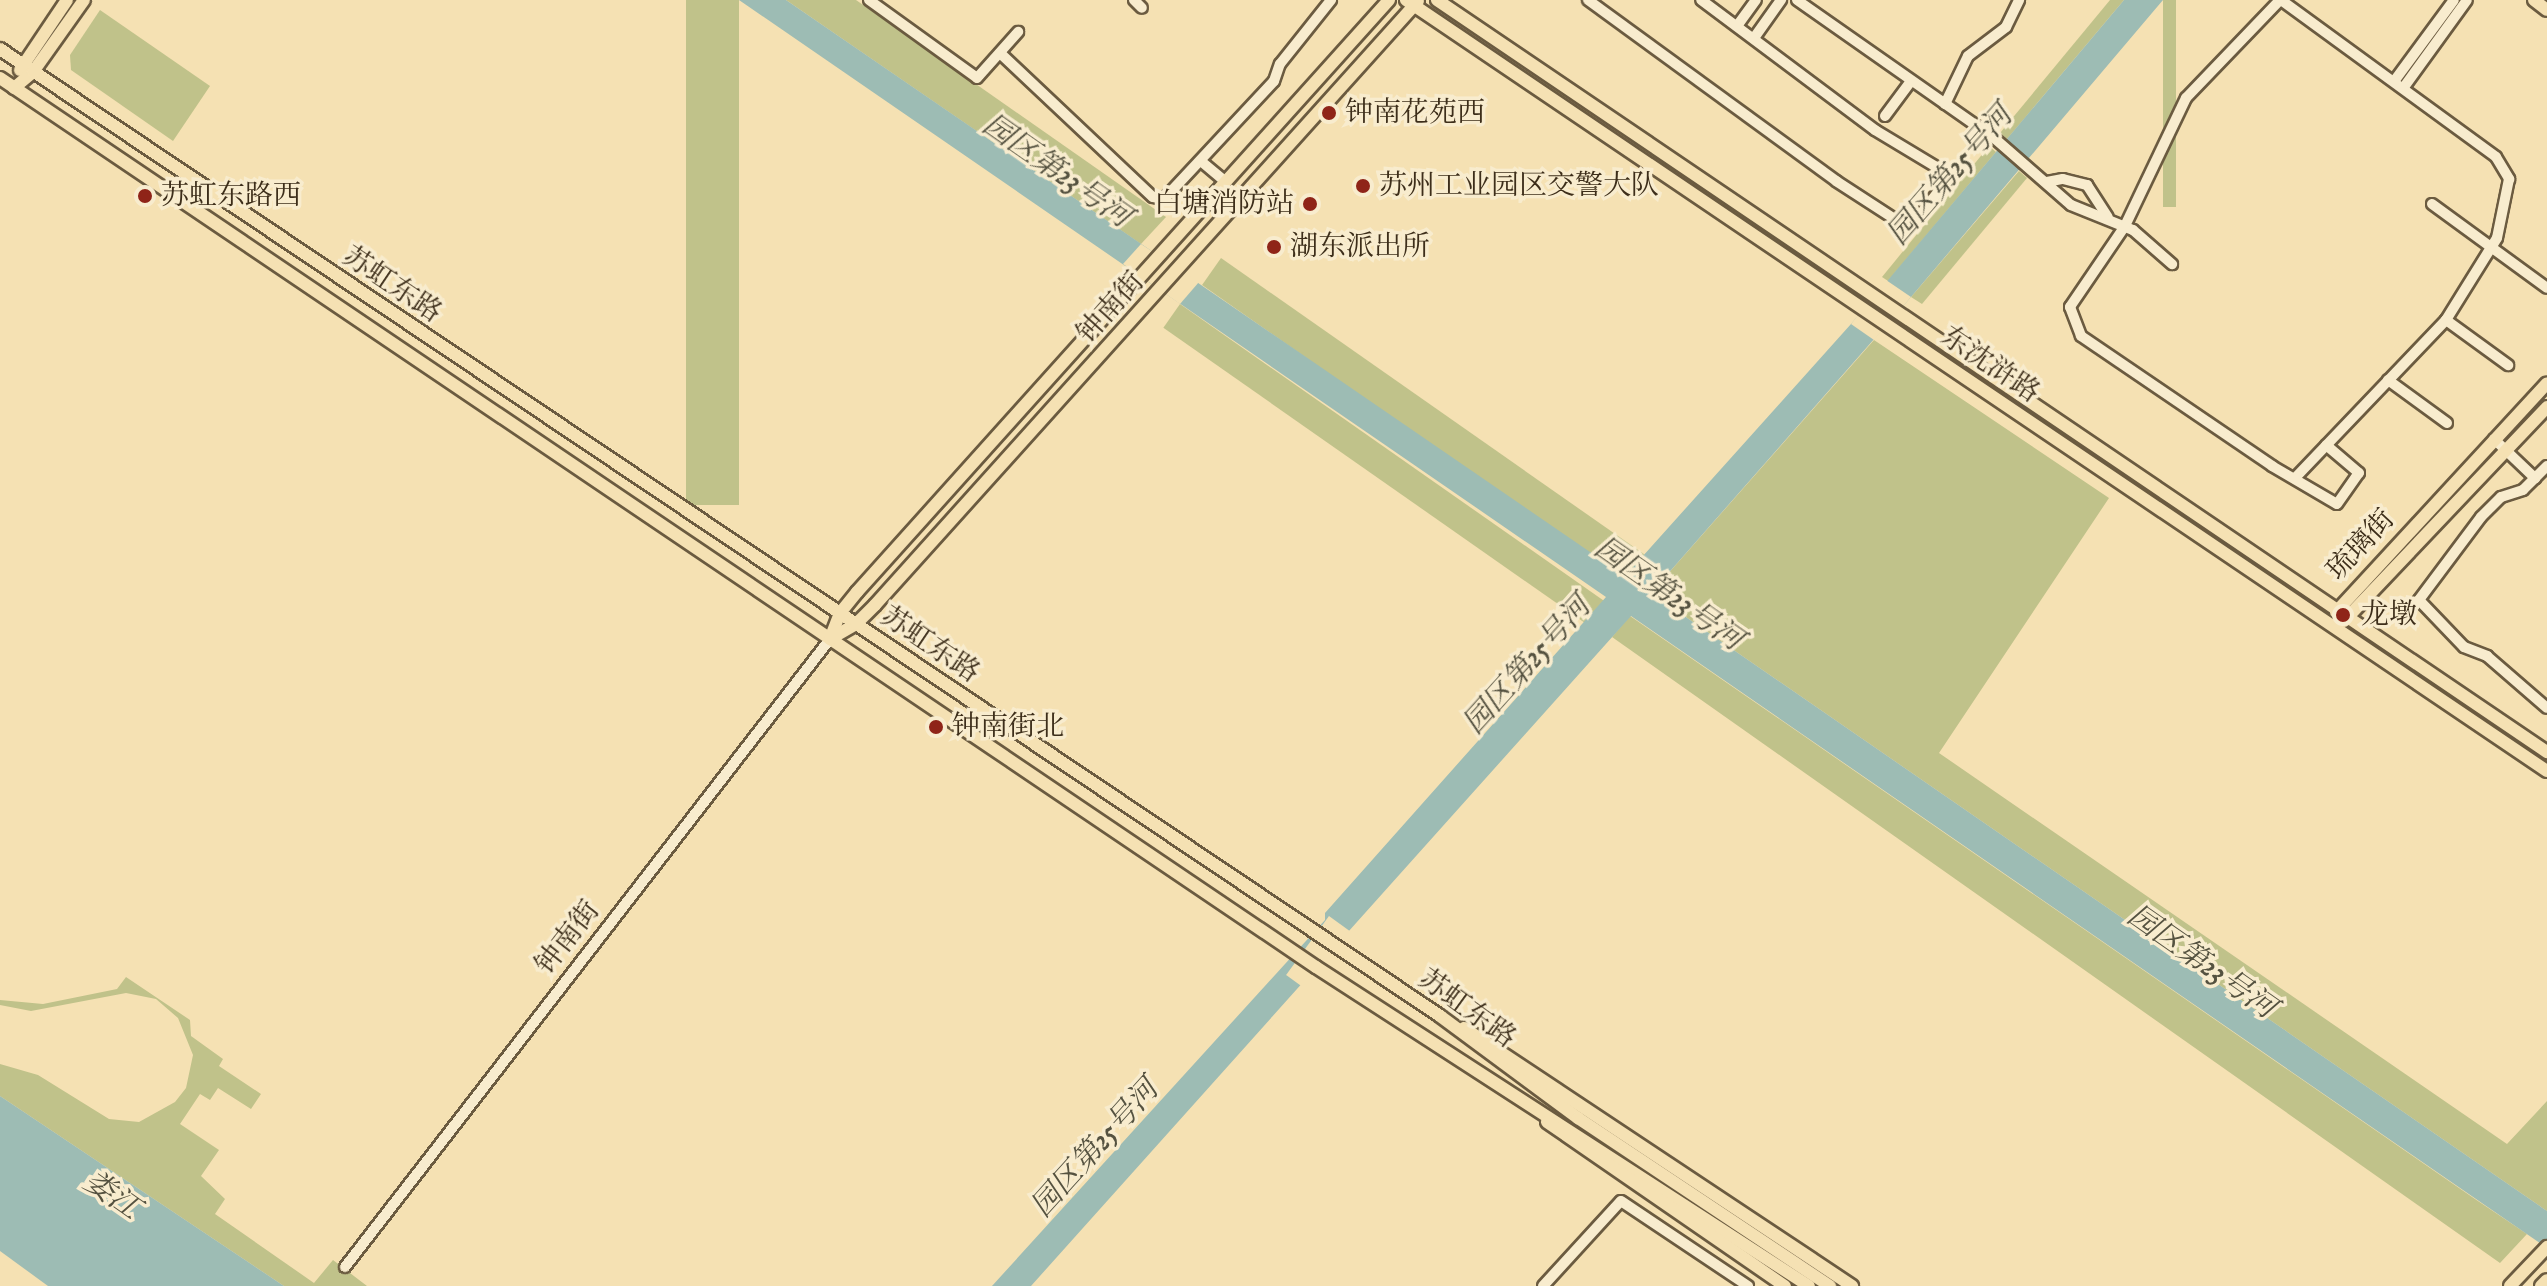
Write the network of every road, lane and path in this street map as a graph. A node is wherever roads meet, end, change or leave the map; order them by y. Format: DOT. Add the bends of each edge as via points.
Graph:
graph roads {
  1 [pos="67,0"];
  2 [pos="84,0"];
  3 [pos="869,0"];
  4 [pos="1331,0"];
  5 [pos="1389,0"];
  6 [pos="1437,0"];
  7 [pos="1588,0"];
  8 [pos="1701,0"];
  9 [pos="1756,0"];
  10 [pos="1781,0"];
  11 [pos="1797,0"];
  12 [pos="2019,0"];
  13 [pos="2281,0"];
  14 [pos="2454,0"];
  15 [pos="2467,0"];
  16 [pos="2534,0"];
  17 [pos="1413,2"];
  18 [pos="2547,10"];
  19 [pos="1737,26"];
  20 [pos="1018,32"];
  21 [pos="1754,38"];
  22 [pos="0,49"];
  23 [pos="1000,53"];
  24 [pos="27,68"];
  25 [pos="0,78"];
  26 [pos="1911,81"];
  27 [pos="2399,83"];
  28 [pos="14,88"];
  29 [pos="1945,104"];
  30 [pos="1885,116"];
  31 [pos="1202,162"];
  32 [pos="1226,182"];
  33 [pos="2047,182"];
  34 [pos="2432,204"];
  35 [pos="2108,217"];
  36 [pos="2125,226"];
  37 [pos="2492,249"];
  38 [pos="2172,264"];
  39 [pos="2547,288"];
  40 [pos="2446,320"];
  41 [pos="2508,365"];
  42 [pos="2388,380"];
  43 [pos="2547,383"];
  44 [pos="2547,407"];
  45 [pos="2447,423"];
  46 [pos="2494,439"];
  47 [pos="2326,445"];
  48 [pos="2506,451"];
  49 [pos="2547,466"];
  50 [pos="2296,477"];
  51 [pos="2535,478"];
  52 [pos="2336,606"];
  53 [pos="840,613"];
  54 [pos="2350,616"];
  55 [pos="856,624"];
  56 [pos="2335,628"];
  57 [pos="830,639"];
  58 [pos="2547,708"];
  59 [pos="2547,752"];
  60 [pos="2547,771"];
  61 [pos="1440,1016"];
  62 [pos="1540,1114"];
  63 [pos="2547,1247"];
  64 [pos="345,1267"];
  65 [pos="2547,1280"];
  66 [pos="1543,1286"];
  67 [pos="1748,1286"];
  68 [pos="1785,1286"];
  69 [pos="1809,1286"];
  70 [pos="1830,1286"];
  71 [pos="1852,1286"];
  72 [pos="2510,1286"];
  73 [pos="2541,1286"];
  1 -- 24 [label="main road"];
  2 -- 24 [label="main road"];
  3 -- 23 [label="street" via="977,78"];
  4 -- 31 [label="street" via="1280,64 1274,81"];
  5 -- 32 [label="main road, 钟南街"];
  6 -- 52 [label="main road, 东沈浒路"];
  7 -- 21 [label="street" via="1836,181 1901,223 1918,218 1945,183 1943,171 1875,130"];
  8 -- 19 [label="street"];
  9 -- 19 [label="street"];
  10 -- 21 [label="street"];
  11 -- 26 [label="street"];
  12 -- 29 [label="street" via="2006,27 1968,56"];
  13 -- 27 [label="street"];
  13 -- 36 [label="street" via="2186,98"];
  14 -- 27 [label="street"];
  15 -- 27 [label="street"];
  16 -- 18 [label="main road"];
  17 -- 55 [label="main road, 钟南街"];
  17 -- 56 [label="main road, 东沈浒路"];
  19 -- 21 [label="street"];
  20 -- 23 [label="street"];
  22 -- 24 [label="main road, 苏虹东路"];
  23 -- 31 [label="street" via="1153,197 1168,197"];
  24 -- 28 [label="main road"];
  24 -- 53 [label="main road, 苏虹东路"];
  25 -- 28 [label="main road"];
  26 -- 29 [label="street"];
  26 -- 30 [label="street"];
  27 -- 37 [label="street" via="2508,172"];
  28 -- 57 [label="main road, 苏虹东路"];
  29 -- 33 [label="street"];
  31 -- 32 [label="street"];
  32 -- 53 [label="main road, 钟南街"];
  33 -- 35 [label="street" via="2081,211"];
  33 -- 35 [label="street" via="2063,179 2087,185"];
  34 -- 37 [label="street"];
  35 -- 36 [label="street"];
  36 -- 38 [label="street"];
  36 -- 50 [label="street" via="2070,307 2074,327 2272,466"];
  37 -- 39 [label="street"];
  37 -- 40 [label="street"];
  40 -- 41 [label="street"];
  40 -- 42 [label="street"];
  42 -- 45 [label="street"];
  42 -- 47 [label="street"];
  43 -- 46 [label="main road, 琉璃街"];
  44 -- 48 [label="main road, 琉璃街"];
  46 -- 48 [label="street"];
  46 -- 52 [label="main road, 琉璃街"];
  47 -- 50 [label="street"];
  47 -- 50 [label="street" via="2359,473 2342,500 2332,503"];
  48 -- 51 [label="street"];
  48 -- 54 [label="main road, 琉璃街"];
  49 -- 51 [label="street"];
  51 -- 58 [label="street" via="2523,490 2501,497 2481,517 2419,600 2464,647 2487,656"];
  52 -- 54 [label="main road, 东沈浒路"];
  52 -- 56 [label="main road, 琉璃街"];
  53 -- 55 [label="main road, 苏虹东路"];
  53 -- 57 [label="main road, 钟南街"];
  54 -- 56 [label="main road, 琉璃街"];
  54 -- 59 [label="main road, 东沈浒路"];
  55 -- 57 [label="main road, 钟南街"];
  55 -- 61 [label="main road, 苏虹东路"];
  56 -- 60 [label="main road, 东沈浒路"];
  57 -- 62 [label="main road, 苏虹东路"];
  57 -- 64 [label="street, 钟南街"];
  61 -- 70 [label="main road, 苏虹东路" via="1578,1118"];
  61 -- 71 [label="main road" via="1480,1036"];
  62 -- 68 [label="main road" via="1560,1135"];
  62 -- 69 [label="main road, 苏虹东路"];
  63 -- 72 [label="main road"];
  65 -- 73 [label="main road"];
  66 -- 67 [label="street" via="1621,1201"];
}
